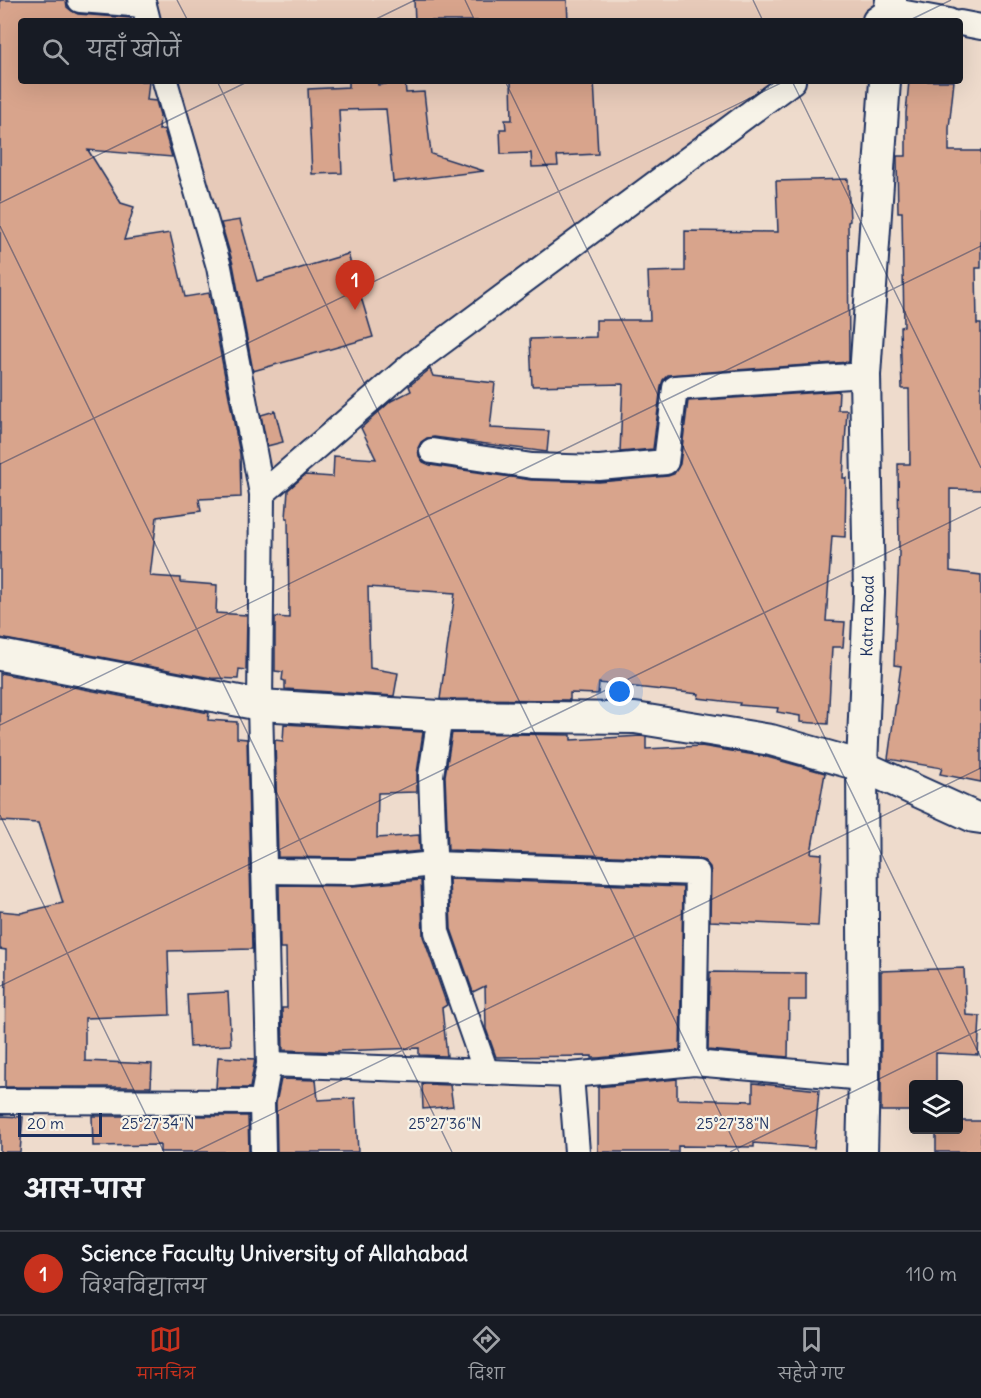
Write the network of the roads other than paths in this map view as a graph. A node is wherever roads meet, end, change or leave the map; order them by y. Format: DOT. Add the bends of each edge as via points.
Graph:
graph roads {
  1 [pos="80,0"];
  2 [pos="885,13"];
  3 [pos="147,18"];
  4 [pos="925,18"];
  5 [pos="963,24"];
  6 [pos="981,27"];
  7 [pos="166,84"];
  8 [pos="789,84"];
  9 [pos="885,84"];
  10 [pos="865,375"];
  11 [pos="432,451"];
  12 [pos="262,494"];
  13 [pos="0,655"];
  14 [pos="260,705"];
  15 [pos="440,716"];
  16 [pos="862,766"];
  17 [pos="981,818"];
  18 [pos="434,864"];
  19 [pos="264,871"];
  20 [pos="694,1063"];
  21 [pos="269,1064"];
  22 [pos="486,1072"];
  23 [pos="570,1075"];
  24 [pos="864,1078"];
  25 [pos="0,1101"];
  26 [pos="262,1102"];
  27 [pos="262,1152"];
  28 [pos="577,1152"];
  29 [pos="862,1152"];
  1 -- 3 [label="street" via="144,5"];
  2 -- 4 [label="street"];
  5 -- 6 [label="street"];
  7 -- 12 [label="street" via="219,267"];
  8 -- 12 [label="street" via="411,365"];
  9 -- 10 [label="street, Katra Road"];
  10 -- 11 [label="street" via="675,388 666,462 599,468 532,466"];
  10 -- 16 [label="street, Katra Road" via="869,593"];
  12 -- 14 [label="street"];
  13 -- 14 [label="street"];
  14 -- 15 [label="street"];
  14 -- 19 [label="street"];
  15 -- 16 [label="street" via="635,718 771,740"];
  15 -- 18 [label="street" via="431,775"];
  16 -- 17 [label="street"];
  16 -- 24 [label="street, Katra Road"];
  18 -- 19 [label="street" via="353,872"];
  18 -- 20 [label="street" via="697,873"];
  18 -- 22 [label="street" via="437,932"];
  19 -- 21 [label="street"];
  20 -- 23 [label="street"];
  20 -- 24 [label="street"];
  21 -- 22 [label="street"];
  21 -- 26 [label="street"];
  22 -- 23 [label="street"];
  23 -- 28 [label="street"];
  24 -- 29 [label="street, Katra Road"];
  25 -- 26 [label="street"];
  26 -- 27 [label="street"];
}
